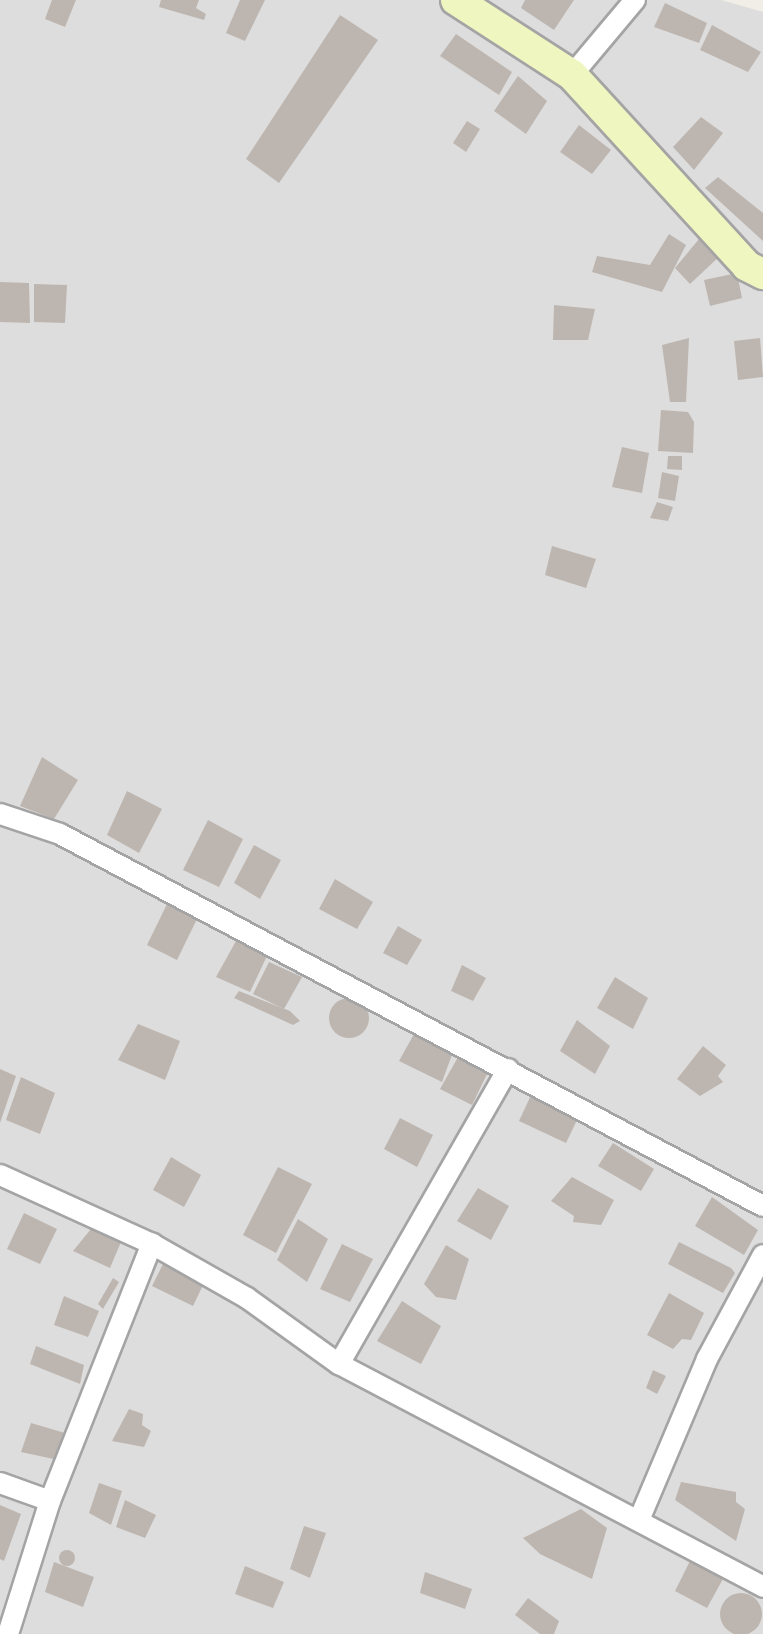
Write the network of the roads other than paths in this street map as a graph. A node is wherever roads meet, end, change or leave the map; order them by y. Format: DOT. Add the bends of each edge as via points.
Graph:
graph roads {
  1 [pos="456,0"];
  2 [pos="635,0"];
  3 [pos="572,75"];
  4 [pos="763,274"];
  5 [pos="0,814"];
  6 [pos="508,1069"];
  7 [pos="0,1175"];
  8 [pos="763,1206"];
  9 [pos="152,1244"];
  10 [pos="763,1255"];
  11 [pos="339,1364"];
  12 [pos="0,1483"];
  13 [pos="50,1501"];
  14 [pos="639,1520"];
  15 [pos="763,1587"];
  16 [pos="8,1634"];
  1 -- 3 [label="street"];
  2 -- 3 [label="street"];
  3 -- 4 [label="street" via="747,266"];
  5 -- 6 [label="street" via="60,834"];
  6 -- 8 [label="street"];
  6 -- 11 [label="street"];
  7 -- 9 [label="street"];
  9 -- 11 [label="street" via="247,1298"];
  9 -- 13 [label="street"];
  10 -- 14 [label="street" via="707,1359"];
  11 -- 14 [label="street"];
  12 -- 13 [label="street"];
  13 -- 16 [label="street"];
  14 -- 15 [label="street"];
}
